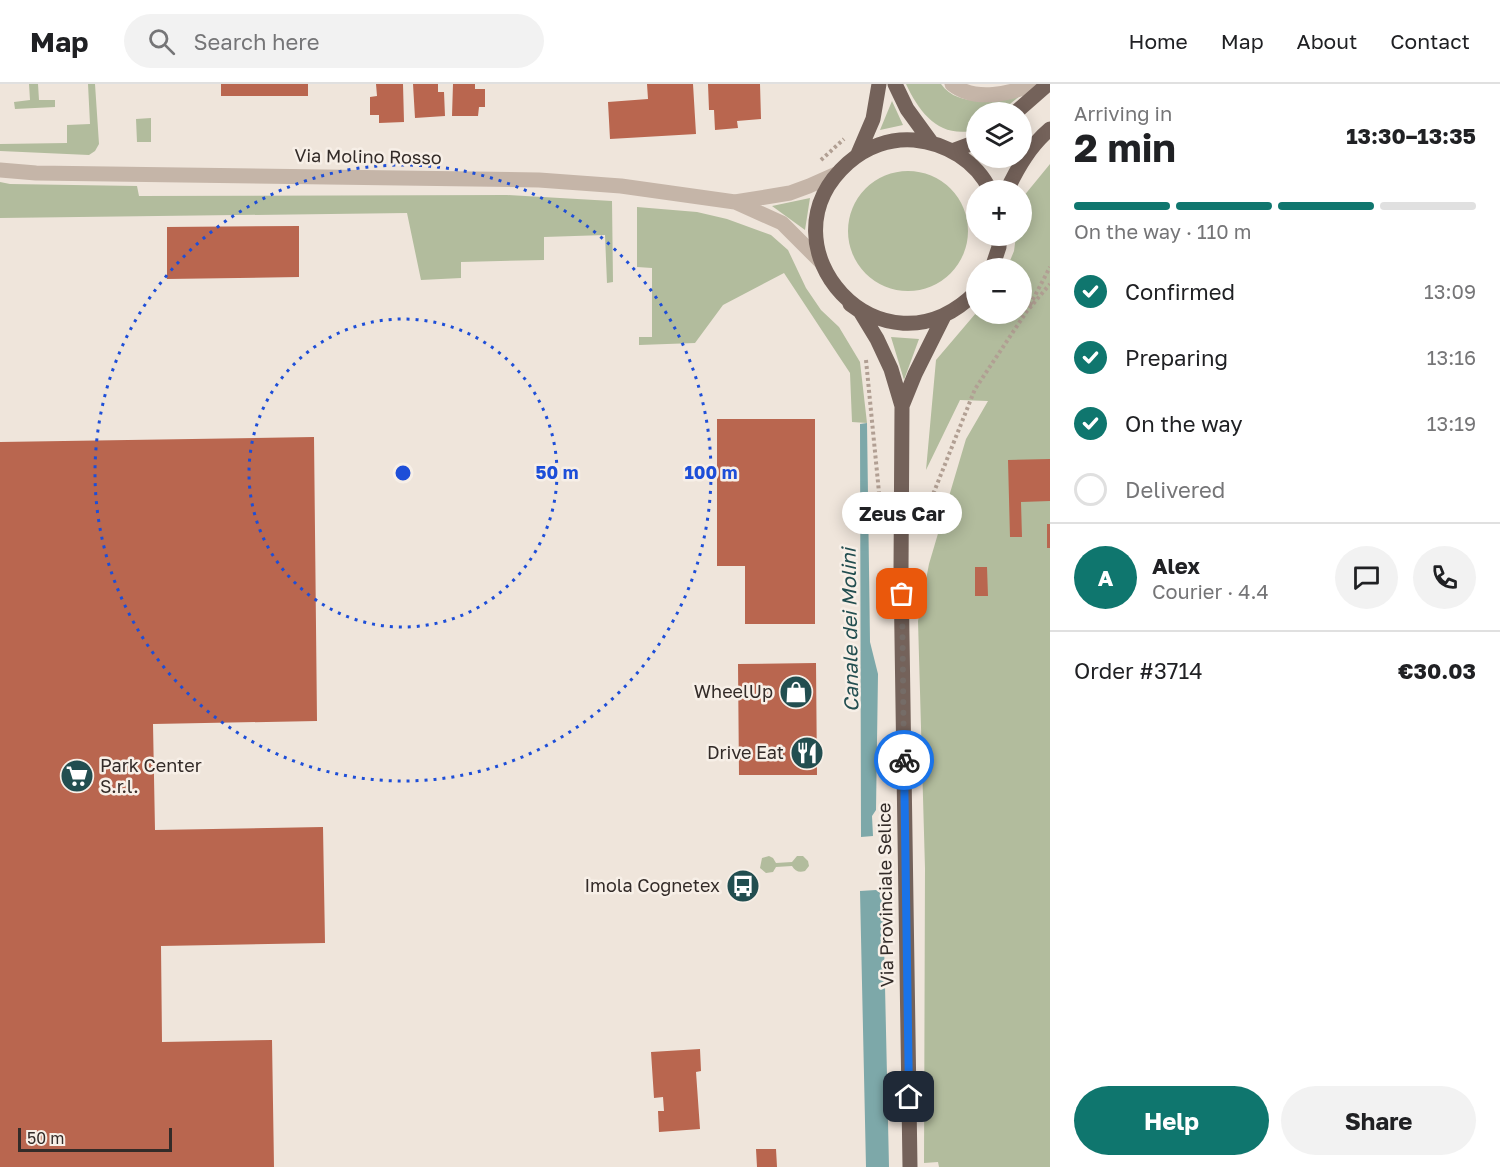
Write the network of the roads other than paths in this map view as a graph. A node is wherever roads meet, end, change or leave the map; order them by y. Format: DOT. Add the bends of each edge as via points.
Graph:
graph roads {
  1 [pos="879,84"];
  2 [pos="895,84"];
  3 [pos="952,84"];
  4 [pos="1036,84"];
  5 [pos="1048,84"];
  6 [pos="1027,102"];
  7 [pos="1050,129"];
  8 [pos="931,142"];
  9 [pos="966,146"];
  10 [pos="952,151"];
  11 [pos="858,154"];
  12 [pos="0,170"];
  13 [pos="836,174"];
  14 [pos="983,180"];
  15 [pos="1012,180"];
  16 [pos="735,202"];
  17 [pos="821,262"];
  18 [pos="966,302"];
  19 [pos="850,304"];
  20 [pos="944,316"];
  21 [pos="902,406"];
  22 [pos="910,1167"];
  1 -- 11 [label="main road, Via Provinciale Selice" via="873,119"];
  2 -- 8 [label="main road"];
  3 -- 4 [label="street" via="961,91 982,95 1014,92"];
  5 -- 6 [label="main road"];
  7 -- 15 [label="main road" via="1028,153"];
  8 -- 10 [label="main road, Via Provinciale Selice"];
  8 -- 11 [label="main road, Via Provinciale Selice" via="893,141"];
  9 -- 10 [label="main road"];
  10 -- 14 [label="main road, Via Provinciale Selice" via="971,164"];
  11 -- 13 [label="main road, Via Provinciale Selice"];
  12 -- 16 [label="street, Via Molino Rosso" via="539,180 621,186"];
  13 -- 16 [label="street, Via Molino Rosso" via="790,193"];
  13 -- 17 [label="main road, Via Provinciale Selice" via="817,216"];
  16 -- 17 [label="street, Via Molino Rosso" via="782,223"];
  17 -- 19 [label="main road, Via Provinciale Selice" via="833,285"];
  18 -- 20 [label="main road, Via Provinciale Selice"];
  19 -- 20 [label="main road, Via Provinciale Selice" via="896,323 921,323"];
  19 -- 21 [label="main road, Via Provinciale Selice" via="860,311 877,339"];
  20 -- 21 [label="main road, Via Provinciale Selice"];
  21 -- 22 [label="main road, Via Provinciale Selice"];
}
